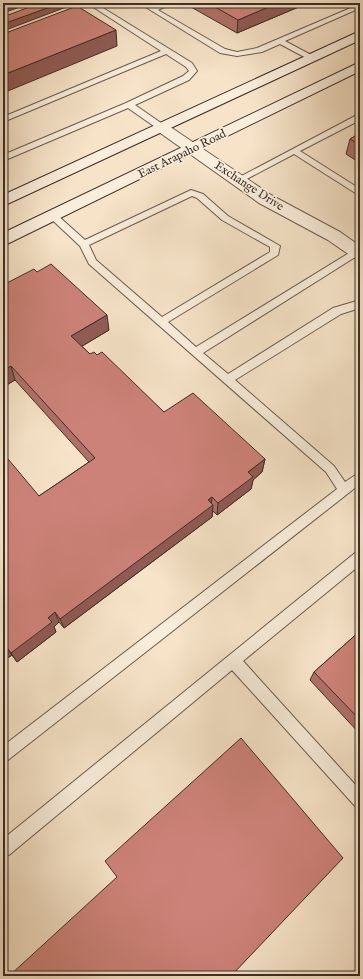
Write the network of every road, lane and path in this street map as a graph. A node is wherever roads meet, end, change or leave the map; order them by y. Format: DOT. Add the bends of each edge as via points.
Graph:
graph roads {
  1 [pos="105,3"];
  2 [pos="142,3"];
  3 [pos="169,3"];
  4 [pos="92,6"];
  5 [pos="360,6"];
  6 [pos="153,9"];
  7 [pos="360,35"];
  8 [pos="280,41"];
  9 [pos="167,51"];
  10 [pos="310,58"];
  11 [pos="360,66"];
  12 [pos="129,105"];
  13 [pos="360,117"];
  14 [pos="3,120"];
  15 [pos="161,127"];
  16 [pos="193,148"];
  17 [pos="294,151"];
  18 [pos="3,158"];
  19 [pos="238,180"];
  20 [pos="360,193"];
  21 [pos="3,201"];
  22 [pos="53,216"];
  23 [pos="3,240"];
  24 [pos="84,244"];
  25 [pos="358,253"];
  26 [pos="360,304"];
  27 [pos="161,322"];
  28 [pos="196,352"];
  29 [pos="227,380"];
  30 [pos="360,477"];
  31 [pos="344,490"];
  32 [pos="360,557"];
  33 [pos="233,661"];
  34 [pos="3,755"];
  35 [pos="360,801"];
  36 [pos="3,849"];
  1 -- 4 [label="lane"];
  2 -- 6 [label="lane"];
  3 -- 6 [label="lane"];
  4 -- 9 [label="lane"];
  5 -- 8 [label="lane"];
  6 -- 8 [label="lane" via="223,51 237,54 259,50"];
  7 -- 10 [label="main road"];
  8 -- 10 [label="lane"];
  9 -- 12 [label="lane" via="189,65 193,71 186,78"];
  9 -- 14 [label="lane"];
  10 -- 15 [label="main road"];
  11 -- 16 [label="main road, East Arapaho Road"];
  12 -- 15 [label="lane"];
  12 -- 18 [label="lane"];
  13 -- 17 [label="lane"];
  15 -- 16 [label="main road, Exchange Drive"];
  15 -- 21 [label="main road"];
  16 -- 19 [label="main road, Exchange Drive"];
  16 -- 22 [label="main road, East Arapaho Road"];
  17 -- 19 [label="lane"];
  17 -- 20 [label="lane"];
  19 -- 25 [label="main road, Exchange Drive" via="265,199 334,236"];
  22 -- 23 [label="main road, East Arapaho Road"];
  22 -- 24 [label="lane"];
  24 -- 27 [label="lane" via="92,262"];
  24 -- 27 [label="lane" via="191,193 200,196 225,218 275,246 274,253"];
  25 -- 28 [label="lane"];
  26 -- 29 [label="lane" via="337,311"];
  27 -- 28 [label="lane"];
  28 -- 29 [label="lane"];
  29 -- 31 [label="lane" via="330,469"];
  30 -- 31 [label="lane"];
  31 -- 34 [label="lane"];
  32 -- 33 [label="lane"];
  33 -- 35 [label="lane"];
  33 -- 36 [label="lane"];
}
